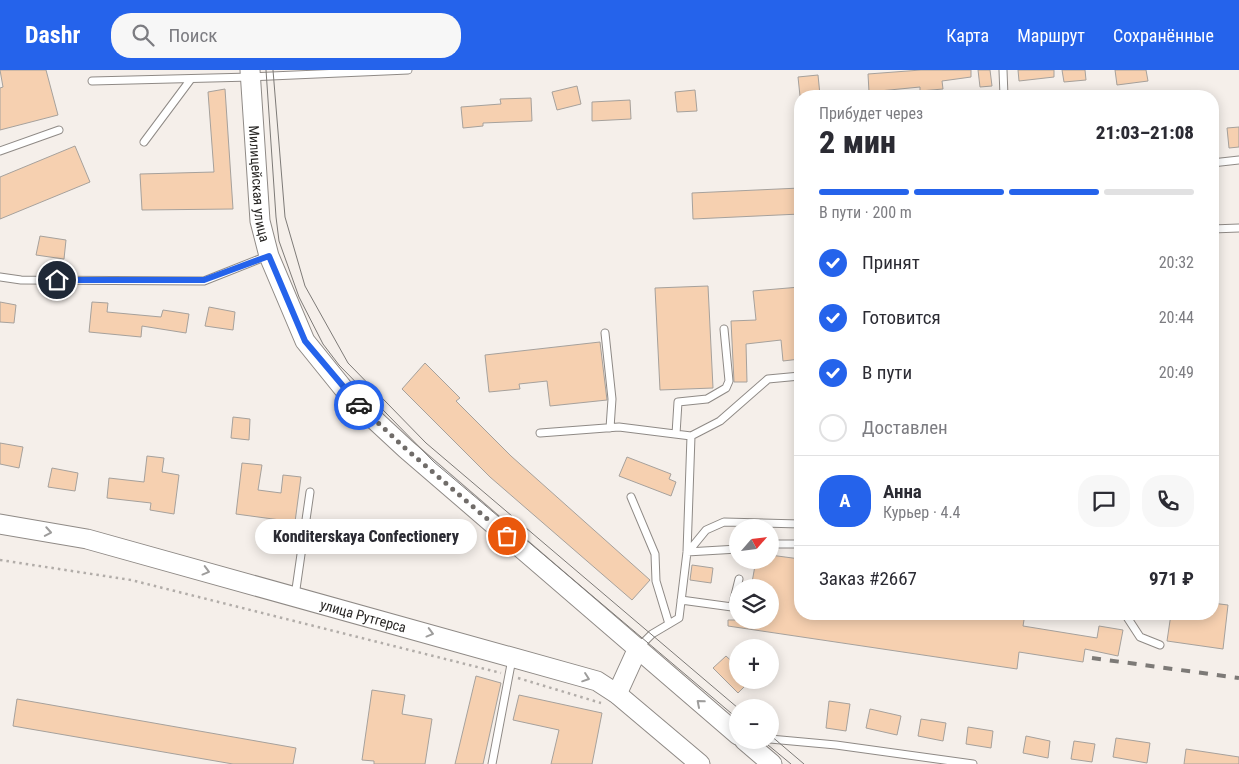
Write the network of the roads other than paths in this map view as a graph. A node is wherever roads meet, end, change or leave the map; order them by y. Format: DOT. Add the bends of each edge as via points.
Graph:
graph roads {
  1 [pos="408,70"];
  2 [pos="1003,70"];
  3 [pos="250,74"];
  4 [pos="192,79"];
  5 [pos="92,81"];
  6 [pos="1004,90"];
  7 [pos="59,130"];
  8 [pos="144,142"];
  9 [pos="0,151"];
  10 [pos="1239,160"];
  11 [pos="1219,162"];
  12 [pos="1239,228"];
  13 [pos="1219,229"];
  14 [pos="269,256"];
  15 [pos="0,277"];
  16 [pos="724,329"];
  17 [pos="605,333"];
  18 [pos="794,377"];
  19 [pos="610,428"];
  20 [pos="540,433"];
  21 [pos="676,434"];
  22 [pos="691,436"];
  23 [pos="310,492"];
  24 [pos="631,497"];
  25 [pos="0,524"];
  26 [pos="794,524"];
  27 [pos="779,544"];
  28 [pos="794,544"];
  29 [pos="729,550"];
  30 [pos="687,552"];
  31 [pos="295,596"];
  32 [pos="681,600"];
  33 [pos="729,606"];
  34 [pos="1129,620"];
  35 [pos="669,624"];
  36 [pos="1160,645"];
  37 [pos="638,648"];
  38 [pos="512,656"];
  39 [pos="610,699"];
  40 [pos="729,725"];
  41 [pos="779,740"];
  42 [pos="756,749"];
  43 [pos="492,764"];
  44 [pos="700,764"];
  45 [pos="772,764"];
  46 [pos="973,764"];
  1 -- 3 [label="lane"];
  2 -- 6 [label="lane"];
  3 -- 4 [label="lane"];
  3 -- 14 [label="main road, Милицейская улица" via="260,221"];
  4 -- 5 [label="lane"];
  4 -- 8 [label="lane"];
  7 -- 9 [label="lane"];
  10 -- 11 [label="lane"];
  12 -- 13 [label="lane"];
  14 -- 15 [label="lane" via="204,280 22,280"];
  14 -- 37 [label="main road, Милицейская улица" via="305,341 351,398"];
  16 -- 21 [label="lane" via="729,381 726,388 707,399 678,402"];
  17 -- 19 [label="lane" via="612,399"];
  18 -- 22 [label="lane" via="768,379 720,421"];
  19 -- 20 [label="lane"];
  19 -- 21 [label="lane"];
  21 -- 22 [label="lane"];
  22 -- 30 [label="lane"];
  23 -- 31 [label="lane"];
  24 -- 35 [label="lane" via="656,554 656,580"];
  25 -- 31 [label="main road, улица Рутгерса, one-way" via="87,538"];
  26 -- 30 [label="lane" via="724,522 706,530"];
  27 -- 28 [label="lane"];
  29 -- 30 [label="lane"];
  30 -- 32 [label="lane"];
  31 -- 38 [label="main road, улица Рутгерса, one-way"];
  32 -- 33 [label="lane"];
  32 -- 35 [label="lane" via="679,618"];
  34 -- 36 [label="lane" via="1140,637"];
  35 -- 37 [label="lane" via="644,640"];
  37 -- 39 [label="main road"];
  40 -- 37 [label="main road, one-way"];
  38 -- 39 [label="main road, улица Рутгерса, one-way" via="597,681"];
  38 -- 43 [label="lane"];
  39 -- 44 [label="main road, улица Рутгерса"];
  41 -- 46 [label="lane"];
  42 -- 45 [label="main road"];
}
